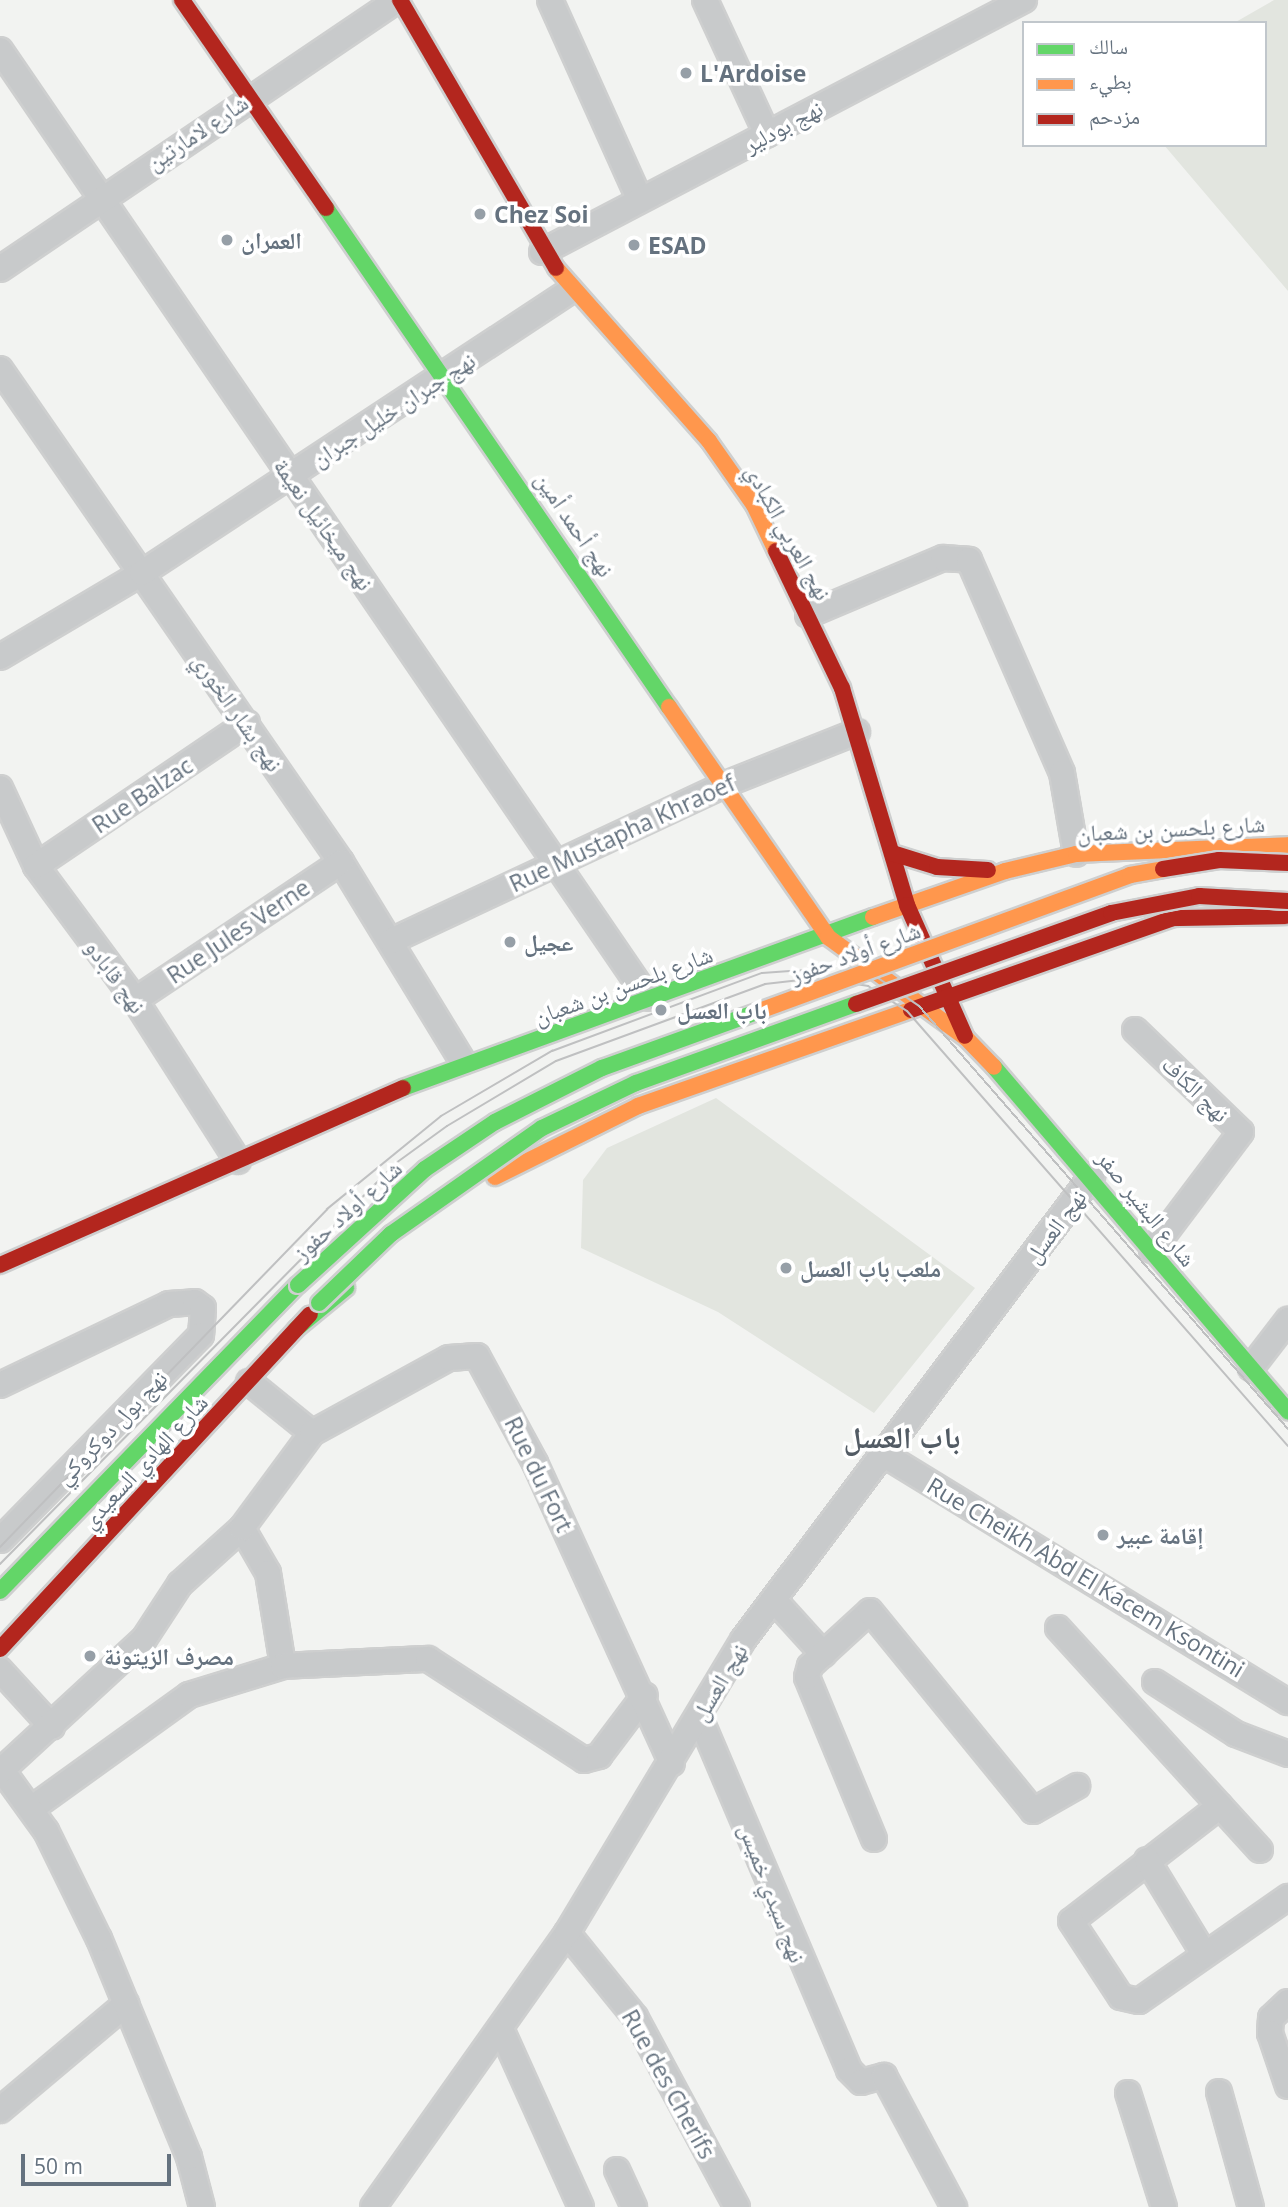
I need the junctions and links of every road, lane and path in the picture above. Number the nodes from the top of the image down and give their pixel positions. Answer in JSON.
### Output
{"nodes":[{"id":1,"x":182,"y":0,"type":"edge"},
{"id":2,"x":399,"y":0,"type":"edge"},
{"id":3,"x":550,"y":0,"type":"edge"},
{"id":4,"x":705,"y":0,"type":"edge"},
{"id":5,"x":1019,"y":1,"type":"edge"},
{"id":6,"x":0,"y":50,"type":"edge"},
{"id":7,"x":251,"y":96,"type":"junction"},
{"id":8,"x":767,"y":134,"type":"junction"},
{"id":9,"x":102,"y":195,"type":"junction"},
{"id":10,"x":640,"y":200,"type":"junction"},
{"id":11,"x":542,"y":252,"type":"junction"},
{"id":12,"x":0,"y":269,"type":"edge"},
{"id":13,"x":570,"y":291,"type":"junction"},
{"id":14,"x":0,"y":369,"type":"edge"},
{"id":15,"x":445,"y":375,"type":"junction"},
{"id":16,"x":290,"y":477,"type":"junction"},
{"id":17,"x":142,"y":573,"type":"junction"},
{"id":18,"x":808,"y":615,"type":"junction"},
{"id":19,"x":0,"y":657,"type":"edge"},
{"id":20,"x":247,"y":723,"type":"junction"},
{"id":21,"x":856,"y":732,"type":"junction"},
{"id":22,"x":726,"y":784,"type":"junction"},
{"id":23,"x":0,"y":788,"type":"edge"},
{"id":24,"x":1288,"y":845,"type":"edge"},
{"id":25,"x":892,"y":853,"type":"junction"},
{"id":26,"x":1076,"y":854,"type":"junction"},
{"id":27,"x":341,"y":862,"type":"junction"},
{"id":28,"x":560,"y":863,"type":"junction"},
{"id":29,"x":1288,"y":863,"type":"edge"},
{"id":30,"x":36,"y":866,"type":"junction"},
{"id":31,"x":1005,"y":871,"type":"junction"},
{"id":32,"x":1288,"y":901,"type":"edge"},
{"id":33,"x":907,"y":905,"type":"junction"},
{"id":34,"x":1288,"y":916,"type":"edge"},
{"id":35,"x":828,"y":937,"type":"junction"},
{"id":36,"x":391,"y":941,"type":"junction"},
{"id":37,"x":948,"y":994,"type":"junction"},
{"id":38,"x":648,"y":998,"type":"junction"},
{"id":39,"x":135,"y":1000,"type":"junction"},
{"id":40,"x":923,"y":1005,"type":"junction"},
{"id":41,"x":1135,"y":1030,"type":"dead end"},
{"id":42,"x":966,"y":1038,"type":"junction"},
{"id":43,"x":463,"y":1062,"type":"junction"},
{"id":44,"x":238,"y":1161,"type":"junction"},
{"id":45,"x":1092,"y":1176,"type":"junction"},
{"id":46,"x":1152,"y":1250,"type":"junction"},
{"id":47,"x":0,"y":1265,"type":"edge"},
{"id":48,"x":298,"y":1285,"type":"joint"},
{"id":49,"x":319,"y":1303,"type":"joint"},
{"id":50,"x":1288,"y":1320,"type":"edge"},
{"id":51,"x":296,"y":1329,"type":"junction"},
{"id":52,"x":1251,"y":1368,"type":"junction"},
{"id":53,"x":249,"y":1382,"type":"junction"},
{"id":54,"x":0,"y":1385,"type":"edge"},
{"id":55,"x":1288,"y":1411,"type":"edge"},
{"id":56,"x":312,"y":1433,"type":"junction"},
{"id":57,"x":883,"y":1454,"type":"junction"},
{"id":58,"x":242,"y":1528,"type":"junction"},
{"id":59,"x":0,"y":1540,"type":"edge"},
{"id":60,"x":0,"y":1591,"type":"edge"},
{"id":61,"x":775,"y":1601,"type":"junction"},
{"id":62,"x":1058,"y":1628,"type":"dead end"},
{"id":63,"x":0,"y":1649,"type":"edge"},
{"id":64,"x":823,"y":1654,"type":"junction"},
{"id":65,"x":283,"y":1666,"type":"junction"},
{"id":66,"x":0,"y":1670,"type":"edge"},
{"id":67,"x":1156,"y":1682,"type":"dead end"},
{"id":68,"x":645,"y":1695,"type":"junction"},
{"id":69,"x":1288,"y":1702,"type":"edge"},
{"id":70,"x":699,"y":1716,"type":"junction"},
{"id":71,"x":51,"y":1727,"type":"junction"},
{"id":72,"x":1288,"y":1754,"type":"edge"},
{"id":73,"x":672,"y":1763,"type":"junction"},
{"id":74,"x":1077,"y":1786,"type":"dead end"},
{"id":75,"x":1220,"y":1806,"type":"junction"},
{"id":76,"x":31,"y":1809,"type":"junction"},
{"id":77,"x":874,"y":1839,"type":"dead end"},
{"id":78,"x":1260,"y":1850,"type":"dead end"},
{"id":79,"x":1147,"y":1860,"type":"junction"},
{"id":80,"x":1288,"y":1897,"type":"edge"},
{"id":81,"x":568,"y":1933,"type":"junction"},
{"id":82,"x":1203,"y":1952,"type":"junction"},
{"id":83,"x":1288,"y":2002,"type":"edge"},
{"id":84,"x":126,"y":2004,"type":"junction"},
{"id":85,"x":501,"y":2029,"type":"junction"},
{"id":86,"x":1288,"y":2086,"type":"edge"},
{"id":87,"x":1219,"y":2092,"type":"dead end"},
{"id":88,"x":1128,"y":2093,"type":"dead end"},
{"id":89,"x":0,"y":2110,"type":"edge"},
{"id":90,"x":617,"y":2170,"type":"dead end"},
{"id":91,"x":202,"y":2207,"type":"edge"},
{"id":92,"x":373,"y":2207,"type":"edge"},
{"id":93,"x":581,"y":2207,"type":"edge"},
{"id":94,"x":634,"y":2207,"type":"edge"},
{"id":95,"x":737,"y":2207,"type":"edge"},
{"id":96,"x":954,"y":2207,"type":"edge"},
{"id":97,"x":1164,"y":2207,"type":"edge"},
{"id":98,"x":1251,"y":2207,"type":"edge"}],
"edges":[{"from":1,"to":7,"type":"street","name":"نهج أحمد أمين"},
{"from":2,"to":7,"type":"street","name":"شارع لامارتين"},
{"from":2,"to":11,"type":"street","name":"نهج العربي الكبادي"},
{"from":3,"to":10,"type":"street"},
{"from":4,"to":8,"type":"street"},
{"from":5,"to":8,"type":"street","name":"نهج بودلير"},
{"from":6,"to":9,"type":"street","name":"نهج ميخائيل نعيمة"},
{"from":7,"to":9,"type":"street","name":"شارع لامارتين"},
{"from":7,"to":15,"type":"street","name":"نهج أحمد أمين"},
{"from":8,"to":10,"type":"street","name":"نهج بودلير"},
{"from":9,"to":12,"type":"street","name":"شارع لامارتين"},
{"from":9,"to":16,"type":"street","name":"نهج ميخائيل نعيمة"},
{"from":10,"to":11,"type":"street","name":"نهج بودلير"},
{"from":11,"to":13,"type":"street","name":"نهج العربي الكبادي"},
{"from":13,"to":15,"type":"street","name":"نهج جبران خليل جبران"},
{"from":13,"to":18,"type":"street","name":"نهج العربي الكبادي"},
{"from":14,"to":17,"type":"street","name":"نهج بشار الخوري"},
{"from":15,"to":16,"type":"street","name":"نهج جبران خليل جبران"},
{"from":15,"to":22,"type":"street","name":"نهج أحمد أمين"},
{"from":16,"to":17,"type":"street","name":"نهج جبران خليل جبران"},
{"from":16,"to":28,"type":"street","name":"نهج ميخائيل نعيمة"},
{"from":17,"to":19,"type":"street","name":"نهج جبران خليل جبران"},
{"from":17,"to":20,"type":"street","name":"نهج بشار الخوري"},
{"from":18,"to":21,"type":"street","name":"نهج العربي الكبادي"},
{"from":18,"to":26,"type":"street"},
{"from":20,"to":27,"type":"street","name":"نهج بشار الخوري"},
{"from":20,"to":30,"type":"street","name":"Rue Balzac"},
{"from":21,"to":22,"type":"street","name":"Rue Mustapha Khraoef"},
{"from":21,"to":25,"type":"street","name":"نهج العربي الكبادي"},
{"from":22,"to":28,"type":"street","name":"Rue Mustapha Khraoef"},
{"from":22,"to":35,"type":"street","name":"نهج أحمد أمين"},
{"from":23,"to":30,"type":"street","name":"نهج قابادو"},
{"from":24,"to":26,"type":"street","name":"شارع بلحسن بن شعبان"},
{"from":25,"to":31,"type":"street"},
{"from":25,"to":33,"type":"street","name":"نهج العربي الكبادي"},
{"from":26,"to":31,"type":"street","name":"شارع بلحسن بن شعبان"},
{"from":27,"to":36,"type":"street","name":"نهج بشار الخوري"},
{"from":27,"to":39,"type":"street","name":"Rue Jules Verne"},
{"from":28,"to":36,"type":"street","name":"Rue Mustapha Khraoef"},
{"from":28,"to":38,"type":"street","name":"نهج ميخائيل نعيمة"},
{"from":29,"to":48,"type":"street","name":"شارع أولاد حفوز","bridge":true},
{"from":30,"to":39,"type":"street","name":"نهج قابادو"},
{"from":31,"to":33,"type":"street","name":"شارع بلحسن بن شعبان"},
{"from":32,"to":49,"type":"street","name":"شارع أولاد حفوز","bridge":true},
{"from":33,"to":35,"type":"street","name":"شارع بلحسن بن شعبان"},
{"from":33,"to":37,"type":"street","name":"نهج العربي الكبادي"},
{"from":34,"to":37,"type":"street"},
{"from":35,"to":38,"type":"street","name":"شارع بلحسن بن شعبان"},
{"from":35,"to":40,"type":"street","name":"نهج أحمد أمين"},
{"from":36,"to":43,"type":"street","name":"نهج بشار الخوري"},
{"from":37,"to":40,"type":"street"},
{"from":37,"to":42,"type":"street","name":"نهج العربي الكبادي"},
{"from":38,"to":43,"type":"street","name":"شارع بلحسن بن شعبان"},
{"from":39,"to":44,"type":"street","name":"نهج قابادو"},
{"from":40,"to":42,"type":"street","name":"نهج أحمد أمين"},
{"from":40,"to":51,"type":"street"},
{"from":41,"to":46,"type":"street","name":"نهج الكاف"},
{"from":42,"to":45,"type":"street","name":"شارع البشير صفر"},
{"from":43,"to":44,"type":"street","name":"شارع بلحسن بن شعبان"},
{"from":44,"to":47,"type":"street","name":"شارع بلحسن بن شعبان"},
{"from":45,"to":46,"type":"street","name":"شارع البشير صفر"},
{"from":45,"to":57,"type":"street","name":"نهج العسل"},
{"from":46,"to":52,"type":"street","name":"شارع البشير صفر"},
{"from":48,"to":60,"type":"street","name":"شارع الهادي السعيدي"},
{"from":49,"to":51,"type":"street","name":"شارع الهادي السعيدي"},
{"from":50,"to":52,"type":"street"},
{"from":51,"to":53,"type":"street","name":"شارع الهادي السعيدي"},
{"from":52,"to":55,"type":"street","name":"شارع البشير صفر"},
{"from":53,"to":56,"type":"street"},
{"from":53,"to":63,"type":"street","name":"شارع الهادي السعيدي"},
{"from":54,"to":59,"type":"street","name":"نهج بول دوكروكي"},
{"from":56,"to":58,"type":"street"},
{"from":56,"to":68,"type":"street","name":"Rue du Fort"},
{"from":57,"to":61,"type":"street","name":"نهج العسل"},
{"from":57,"to":69,"type":"street","name":"Rue Cheikh Abd El Kacem Ksontini"},
{"from":58,"to":65,"type":"street"},
{"from":58,"to":71,"type":"street"},
{"from":61,"to":64,"type":"street"},
{"from":61,"to":70,"type":"street","name":"نهج العسل"},
{"from":62,"to":75,"type":"street"},
{"from":64,"to":74,"type":"street"},
{"from":64,"to":77,"type":"street"},
{"from":65,"to":68,"type":"street"},
{"from":65,"to":76,"type":"street"},
{"from":66,"to":71,"type":"street"},
{"from":67,"to":72,"type":"street"},
{"from":68,"to":73,"type":"street","name":"Rue du Fort"},
{"from":70,"to":73,"type":"street","name":"نهج العسل"},
{"from":70,"to":96,"type":"street","name":"نهج سيدي خميس"},
{"from":71,"to":76,"type":"street"},
{"from":73,"to":81,"type":"street","name":"نهج العسل"},
{"from":75,"to":78,"type":"street"},
{"from":75,"to":79,"type":"street"},
{"from":76,"to":84,"type":"street"},
{"from":79,"to":82,"type":"street"},
{"from":79,"to":82,"type":"street"},
{"from":80,"to":82,"type":"street"},
{"from":81,"to":85,"type":"street","name":"نهج العسل"},
{"from":81,"to":95,"type":"street","name":"Rue des Cherifs"},
{"from":83,"to":86,"type":"street"},
{"from":84,"to":89,"type":"street"},
{"from":84,"to":91,"type":"street"},
{"from":85,"to":92,"type":"street","name":"نهج العسل"},
{"from":85,"to":93,"type":"street"},
{"from":87,"to":98,"type":"street"},
{"from":88,"to":97,"type":"street"},
{"from":90,"to":94,"type":"street"}]}
